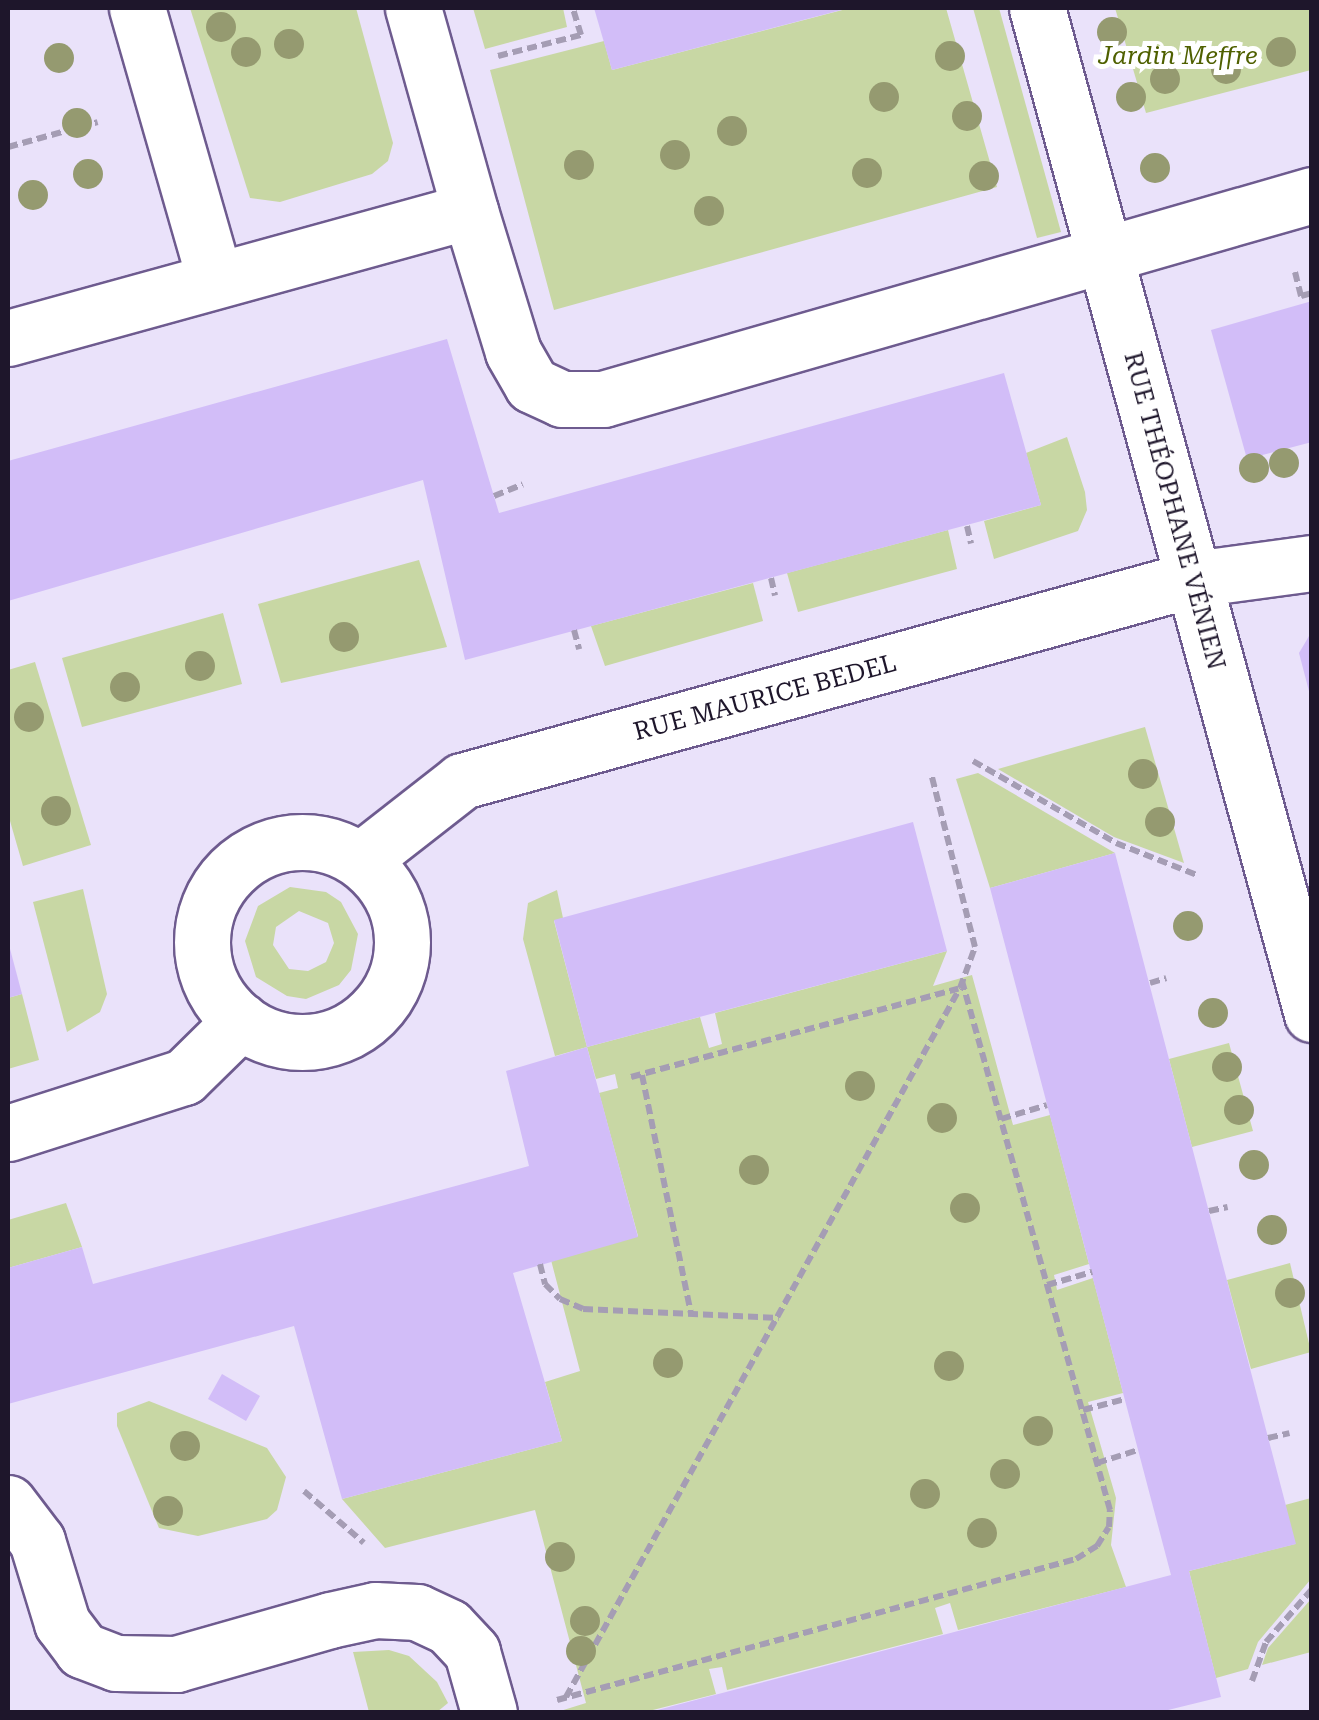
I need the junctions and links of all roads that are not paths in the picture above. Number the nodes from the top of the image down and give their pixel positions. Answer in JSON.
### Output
{"nodes":[{"id":1,"x":138,"y":8,"type":"edge"},
{"id":2,"x":414,"y":8,"type":"edge"},
{"id":3,"x":1038,"y":8,"type":"edge"},
{"id":4,"x":1312,"y":195,"type":"edge"},
{"id":5,"x":470,"y":211,"type":"junction"},
{"id":6,"x":1104,"y":254,"type":"junction"},
{"id":7,"x":215,"y":280,"type":"junction"},
{"id":8,"x":8,"y":338,"type":"edge"},
{"id":9,"x":1312,"y":563,"type":"edge"},
{"id":10,"x":1193,"y":580,"type":"junction"},
{"id":11,"x":360,"y":860,"type":"junction"},
{"id":12,"x":1312,"y":1014,"type":"edge"},
{"id":13,"x":241,"y":1021,"type":"junction"},
{"id":14,"x":8,"y":1133,"type":"edge"},
{"id":15,"x":8,"y":1503,"type":"edge"},
{"id":16,"x":489,"y":1712,"type":"edge"}],
"edges":[{"from":1,"to":7,"type":"street"},
{"from":2,"to":5,"type":"street"},
{"from":3,"to":6,"type":"street","name":"RUE THÉOPHANE VÉNIEN"},
{"from":4,"to":6,"type":"street"},
{"from":5,"to":6,"type":"street"},
{"from":5,"to":7,"type":"street"},
{"from":6,"to":10,"type":"street","name":"RUE THÉOPHANE VÉNIEN"},
{"from":7,"to":8,"type":"street"},
{"from":9,"to":10,"type":"street","name":"RUE MAURICE BEDEL"},
{"from":10,"to":11,"type":"street","name":"RUE MAURICE BEDEL"},
{"from":10,"to":12,"type":"street","name":"RUE THÉOPHANE VÉNIEN"},
{"from":11,"to":13,"type":"street"},
{"from":11,"to":13,"type":"street"},
{"from":13,"to":14,"type":"street"},
{"from":15,"to":16,"type":"street"}]}
